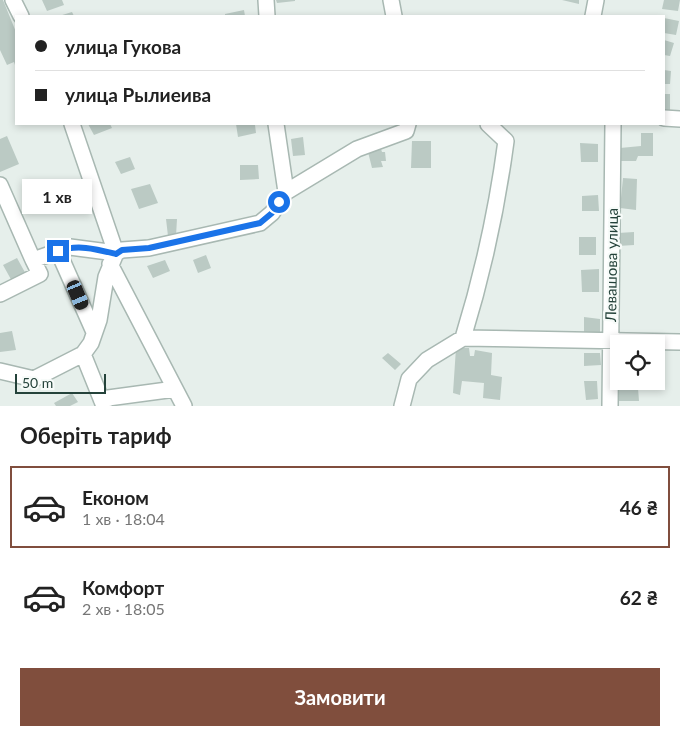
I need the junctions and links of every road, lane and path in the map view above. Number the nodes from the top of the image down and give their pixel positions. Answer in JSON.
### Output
{"nodes":[{"id":1,"x":13,"y":0,"type":"edge"},
{"id":2,"x":266,"y":0,"type":"edge"},
{"id":3,"x":392,"y":0,"type":"edge"},
{"id":4,"x":596,"y":0,"type":"edge"},
{"id":5,"x":20,"y":15,"type":"edge"},
{"id":6,"x":267,"y":15,"type":"edge"},
{"id":7,"x":394,"y":15,"type":"edge"},
{"id":8,"x":593,"y":15,"type":"edge"},
{"id":9,"x":665,"y":118,"type":"edge"},
{"id":10,"x":680,"y":119,"type":"edge"},
{"id":11,"x":72,"y":125,"type":"edge"},
{"id":12,"x":276,"y":125,"type":"edge"},
{"id":13,"x":408,"y":125,"type":"edge"},
{"id":14,"x":489,"y":125,"type":"edge"},
{"id":15,"x":613,"y":125,"type":"edge"},
{"id":16,"x":0,"y":185,"type":"edge"},
{"id":17,"x":286,"y":192,"type":"junction"},
{"id":18,"x":58,"y":251,"type":"junction"},
{"id":19,"x":113,"y":259,"type":"junction"},
{"id":20,"x":33,"y":260,"type":"junction"},
{"id":21,"x":0,"y":294,"type":"edge"},
{"id":22,"x":94,"y":332,"type":"junction"},
{"id":23,"x":611,"y":335,"type":"edge"},
{"id":24,"x":463,"y":338,"type":"junction"},
{"id":25,"x":610,"y":341,"type":"edge"},
{"id":26,"x":665,"y":342,"type":"edge"},
{"id":27,"x":680,"y":342,"type":"edge"},
{"id":28,"x":83,"y":354,"type":"junction"},
{"id":29,"x":0,"y":371,"type":"edge"},
{"id":30,"x":175,"y":389,"type":"junction"},
{"id":31,"x":610,"y":390,"type":"edge"},
{"id":32,"x":103,"y":402,"type":"edge"},
{"id":33,"x":184,"y":406,"type":"edge"},
{"id":34,"x":402,"y":406,"type":"edge"},
{"id":35,"x":610,"y":406,"type":"edge"}],
"edges":[{"from":1,"to":5,"type":"street"},
{"from":2,"to":6,"type":"street"},
{"from":3,"to":7,"type":"street"},
{"from":4,"to":8,"type":"street"},
{"from":9,"to":10,"type":"street"},
{"from":11,"to":19,"type":"street"},
{"from":12,"to":17,"type":"street"},
{"from":13,"to":17,"type":"street"},
{"from":14,"to":24,"type":"street"},
{"from":15,"to":23,"type":"street","name":"Левашова улица"},
{"from":16,"to":20,"type":"street"},
{"from":17,"to":19,"type":"street"},
{"from":18,"to":19,"type":"street"},
{"from":18,"to":20,"type":"street"},
{"from":18,"to":22,"type":"street"},
{"from":19,"to":22,"type":"street"},
{"from":19,"to":30,"type":"street"},
{"from":20,"to":21,"type":"street"},
{"from":22,"to":28,"type":"street"},
{"from":24,"to":25,"type":"street"},
{"from":24,"to":34,"type":"street"},
{"from":26,"to":27,"type":"street"},
{"from":28,"to":29,"type":"street"},
{"from":28,"to":32,"type":"street"},
{"from":30,"to":32,"type":"street"},
{"from":30,"to":33,"type":"street"},
{"from":31,"to":35,"type":"street","name":"Левашова улица"}]}
